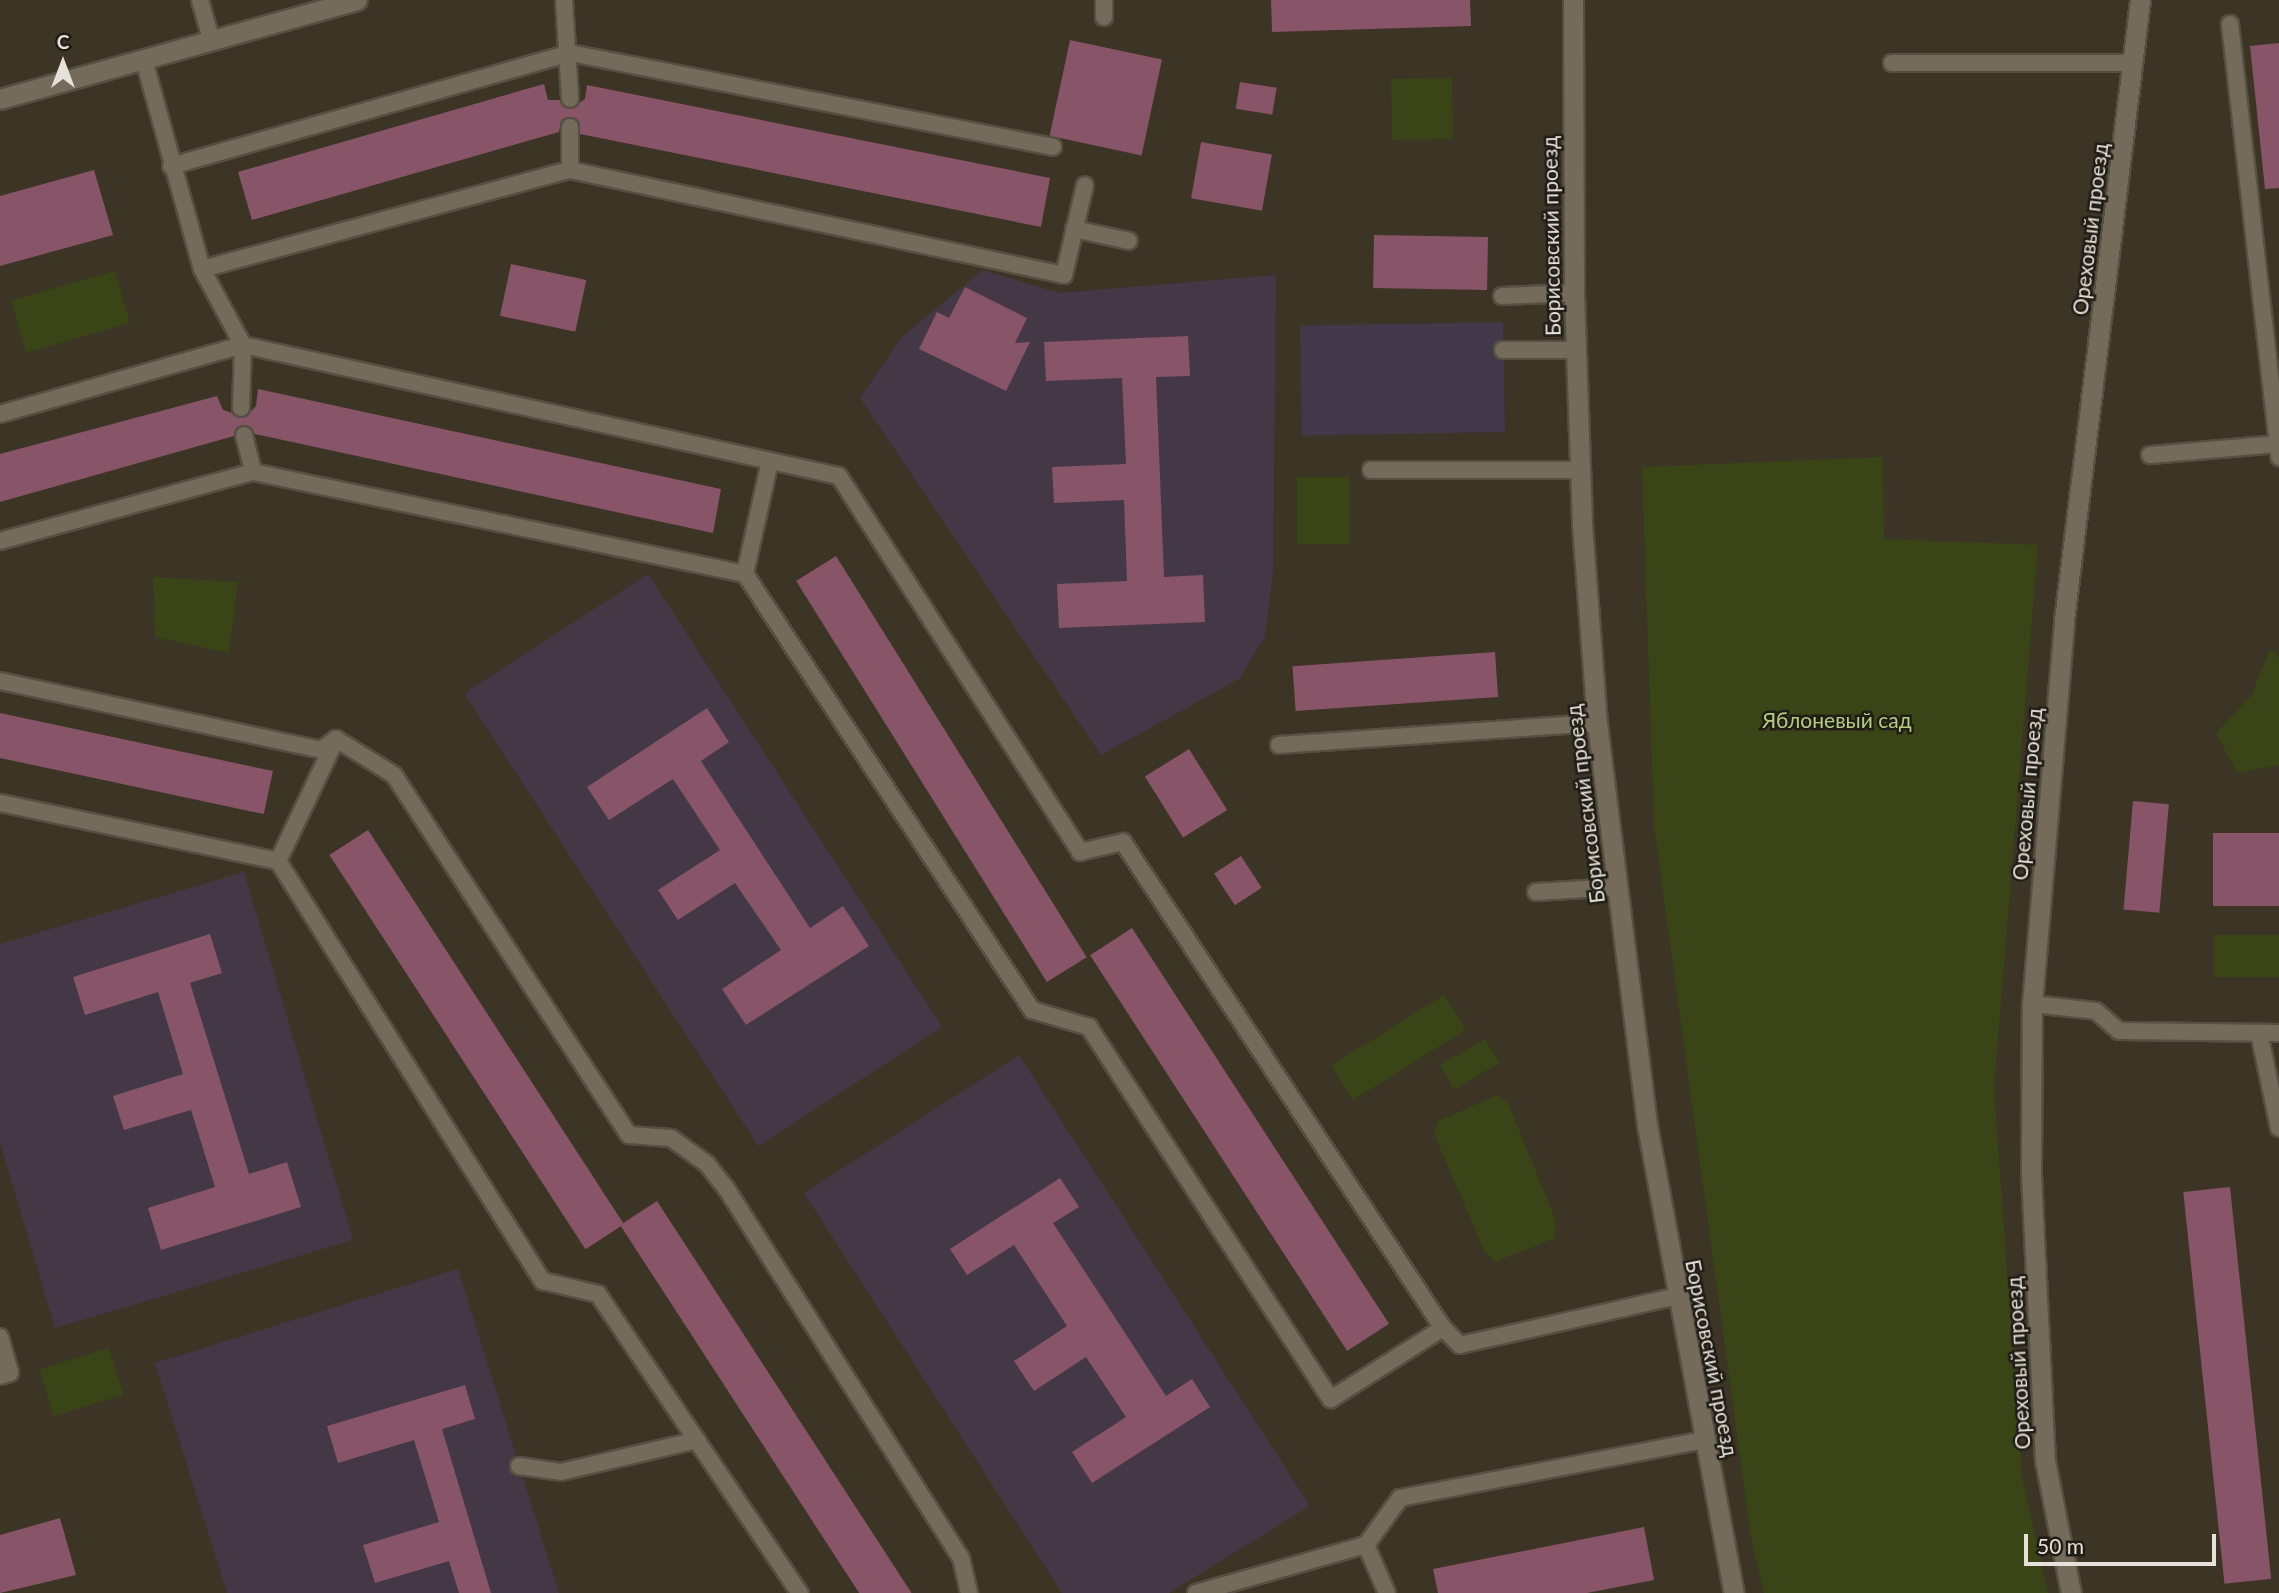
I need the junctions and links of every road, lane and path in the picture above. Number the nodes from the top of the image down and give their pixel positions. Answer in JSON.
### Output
{"nodes":[{"id":1,"x":200,"y":0,"type":"edge"},
{"id":2,"x":357,"y":0,"type":"edge"},
{"id":3,"x":564,"y":0,"type":"edge"},
{"id":4,"x":1104,"y":0,"type":"edge"},
{"id":5,"x":1573,"y":0,"type":"edge"},
{"id":6,"x":2140,"y":0,"type":"edge"},
{"id":7,"x":1104,"y":17,"type":"dead end"},
{"id":8,"x":2230,"y":24,"type":"dead end"},
{"id":9,"x":211,"y":39,"type":"junction"},
{"id":10,"x":570,"y":53,"type":"junction"},
{"id":11,"x":144,"y":60,"type":"junction"},
{"id":12,"x":1892,"y":63,"type":"dead end"},
{"id":13,"x":2134,"y":63,"type":"junction"},
{"id":14,"x":0,"y":99,"type":"edge"},
{"id":15,"x":570,"y":99,"type":"dead end"},
{"id":16,"x":570,"y":127,"type":"dead end"},
{"id":17,"x":1053,"y":147,"type":"dead end"},
{"id":18,"x":172,"y":166,"type":"junction"},
{"id":19,"x":570,"y":170,"type":"junction"},
{"id":20,"x":1085,"y":185,"type":"dead end"},
{"id":21,"x":1074,"y":229,"type":"junction"},
{"id":22,"x":1129,"y":241,"type":"dead end"},
{"id":23,"x":202,"y":269,"type":"junction"},
{"id":24,"x":1574,"y":293,"type":"junction"},
{"id":25,"x":1502,"y":296,"type":"dead end"},
{"id":26,"x":243,"y":345,"type":"junction"},
{"id":27,"x":1503,"y":350,"type":"dead end"},
{"id":28,"x":1576,"y":350,"type":"junction"},
{"id":29,"x":241,"y":408,"type":"dead end"},
{"id":30,"x":0,"y":414,"type":"edge"},
{"id":31,"x":244,"y":435,"type":"dead end"},
{"id":32,"x":2278,"y":449,"type":"edge"},
{"id":33,"x":2150,"y":455,"type":"dead end"},
{"id":34,"x":770,"y":461,"type":"junction"},
{"id":35,"x":1371,"y":470,"type":"dead end"},
{"id":36,"x":1580,"y":470,"type":"junction"},
{"id":37,"x":253,"y":472,"type":"junction"},
{"id":38,"x":0,"y":541,"type":"edge"},
{"id":39,"x":745,"y":574,"type":"junction"},
{"id":40,"x":0,"y":681,"type":"edge"},
{"id":41,"x":1597,"y":723,"type":"junction"},
{"id":42,"x":336,"y":738,"type":"junction"},
{"id":43,"x":1279,"y":745,"type":"dead end"},
{"id":44,"x":0,"y":803,"type":"edge"},
{"id":45,"x":278,"y":861,"type":"junction"},
{"id":46,"x":1618,"y":887,"type":"junction"},
{"id":47,"x":1536,"y":892,"type":"dead end"},
{"id":48,"x":2032,"y":1004,"type":"junction"},
{"id":49,"x":2259,"y":1033,"type":"junction"},
{"id":50,"x":2279,"y":1033,"type":"edge"},
{"id":51,"x":2279,"y":1128,"type":"edge"},
{"id":52,"x":1677,"y":1296,"type":"junction"},
{"id":53,"x":1443,"y":1328,"type":"junction"},
{"id":54,"x":0,"y":1337,"type":"edge"},
{"id":55,"x":0,"y":1376,"type":"edge"},
{"id":56,"x":697,"y":1440,"type":"junction"},
{"id":57,"x":1704,"y":1440,"type":"junction"},
{"id":58,"x":519,"y":1466,"type":"dead end"},
{"id":59,"x":1366,"y":1545,"type":"junction"},
{"id":60,"x":800,"y":1593,"type":"edge"},
{"id":61,"x":970,"y":1593,"type":"edge"},
{"id":62,"x":1196,"y":1593,"type":"edge"},
{"id":63,"x":1387,"y":1593,"type":"edge"},
{"id":64,"x":1734,"y":1593,"type":"edge"},
{"id":65,"x":2071,"y":1593,"type":"edge"}],
"edges":[{"from":1,"to":9,"type":"lane"},
{"from":2,"to":9,"type":"street"},
{"from":3,"to":10,"type":"lane"},
{"from":4,"to":7,"type":"lane"},
{"from":5,"to":24,"type":"street","name":"Борисовский проезд"},
{"from":6,"to":13,"type":"street","name":"Ореховый проезд"},
{"from":8,"to":32,"type":"lane"},
{"from":9,"to":11,"type":"street"},
{"from":10,"to":15,"type":"lane"},
{"from":10,"to":17,"type":"lane"},
{"from":10,"to":18,"type":"lane"},
{"from":11,"to":14,"type":"street"},
{"from":11,"to":18,"type":"lane"},
{"from":12,"to":13,"type":"lane"},
{"from":13,"to":48,"type":"street","name":"Ореховый проезд"},
{"from":16,"to":19,"type":"lane"},
{"from":18,"to":23,"type":"lane"},
{"from":19,"to":21,"type":"lane"},
{"from":19,"to":23,"type":"lane"},
{"from":20,"to":21,"type":"lane"},
{"from":21,"to":22,"type":"lane"},
{"from":23,"to":26,"type":"lane"},
{"from":24,"to":25,"type":"lane"},
{"from":24,"to":28,"type":"street","name":"Борисовский проезд"},
{"from":26,"to":29,"type":"lane"},
{"from":26,"to":30,"type":"lane"},
{"from":26,"to":34,"type":"lane"},
{"from":27,"to":28,"type":"lane"},
{"from":28,"to":36,"type":"street","name":"Борисовский проезд"},
{"from":31,"to":37,"type":"lane"},
{"from":32,"to":33,"type":"lane"},
{"from":34,"to":39,"type":"lane"},
{"from":34,"to":53,"type":"lane"},
{"from":35,"to":36,"type":"lane"},
{"from":36,"to":41,"type":"street","name":"Борисовский проезд"},
{"from":37,"to":38,"type":"lane"},
{"from":37,"to":39,"type":"lane"},
{"from":39,"to":53,"type":"lane"},
{"from":40,"to":42,"type":"lane"},
{"from":41,"to":43,"type":"lane"},
{"from":41,"to":46,"type":"street","name":"Борисовский проезд"},
{"from":42,"to":45,"type":"lane"},
{"from":42,"to":61,"type":"lane"},
{"from":44,"to":45,"type":"lane"},
{"from":45,"to":56,"type":"lane"},
{"from":46,"to":47,"type":"lane"},
{"from":46,"to":52,"type":"street","name":"Борисовский проезд"},
{"from":48,"to":49,"type":"lane"},
{"from":48,"to":65,"type":"street","name":"Ореховый проезд"},
{"from":49,"to":50,"type":"lane"},
{"from":49,"to":51,"type":"lane"},
{"from":52,"to":53,"type":"lane"},
{"from":52,"to":57,"type":"street","name":"Борисовский проезд"},
{"from":54,"to":55,"type":"lane"},
{"from":56,"to":58,"type":"lane"},
{"from":56,"to":60,"type":"lane"},
{"from":57,"to":59,"type":"lane"},
{"from":57,"to":64,"type":"street","name":"Борисовский проезд"},
{"from":59,"to":62,"type":"lane"},
{"from":59,"to":63,"type":"lane"}]}
